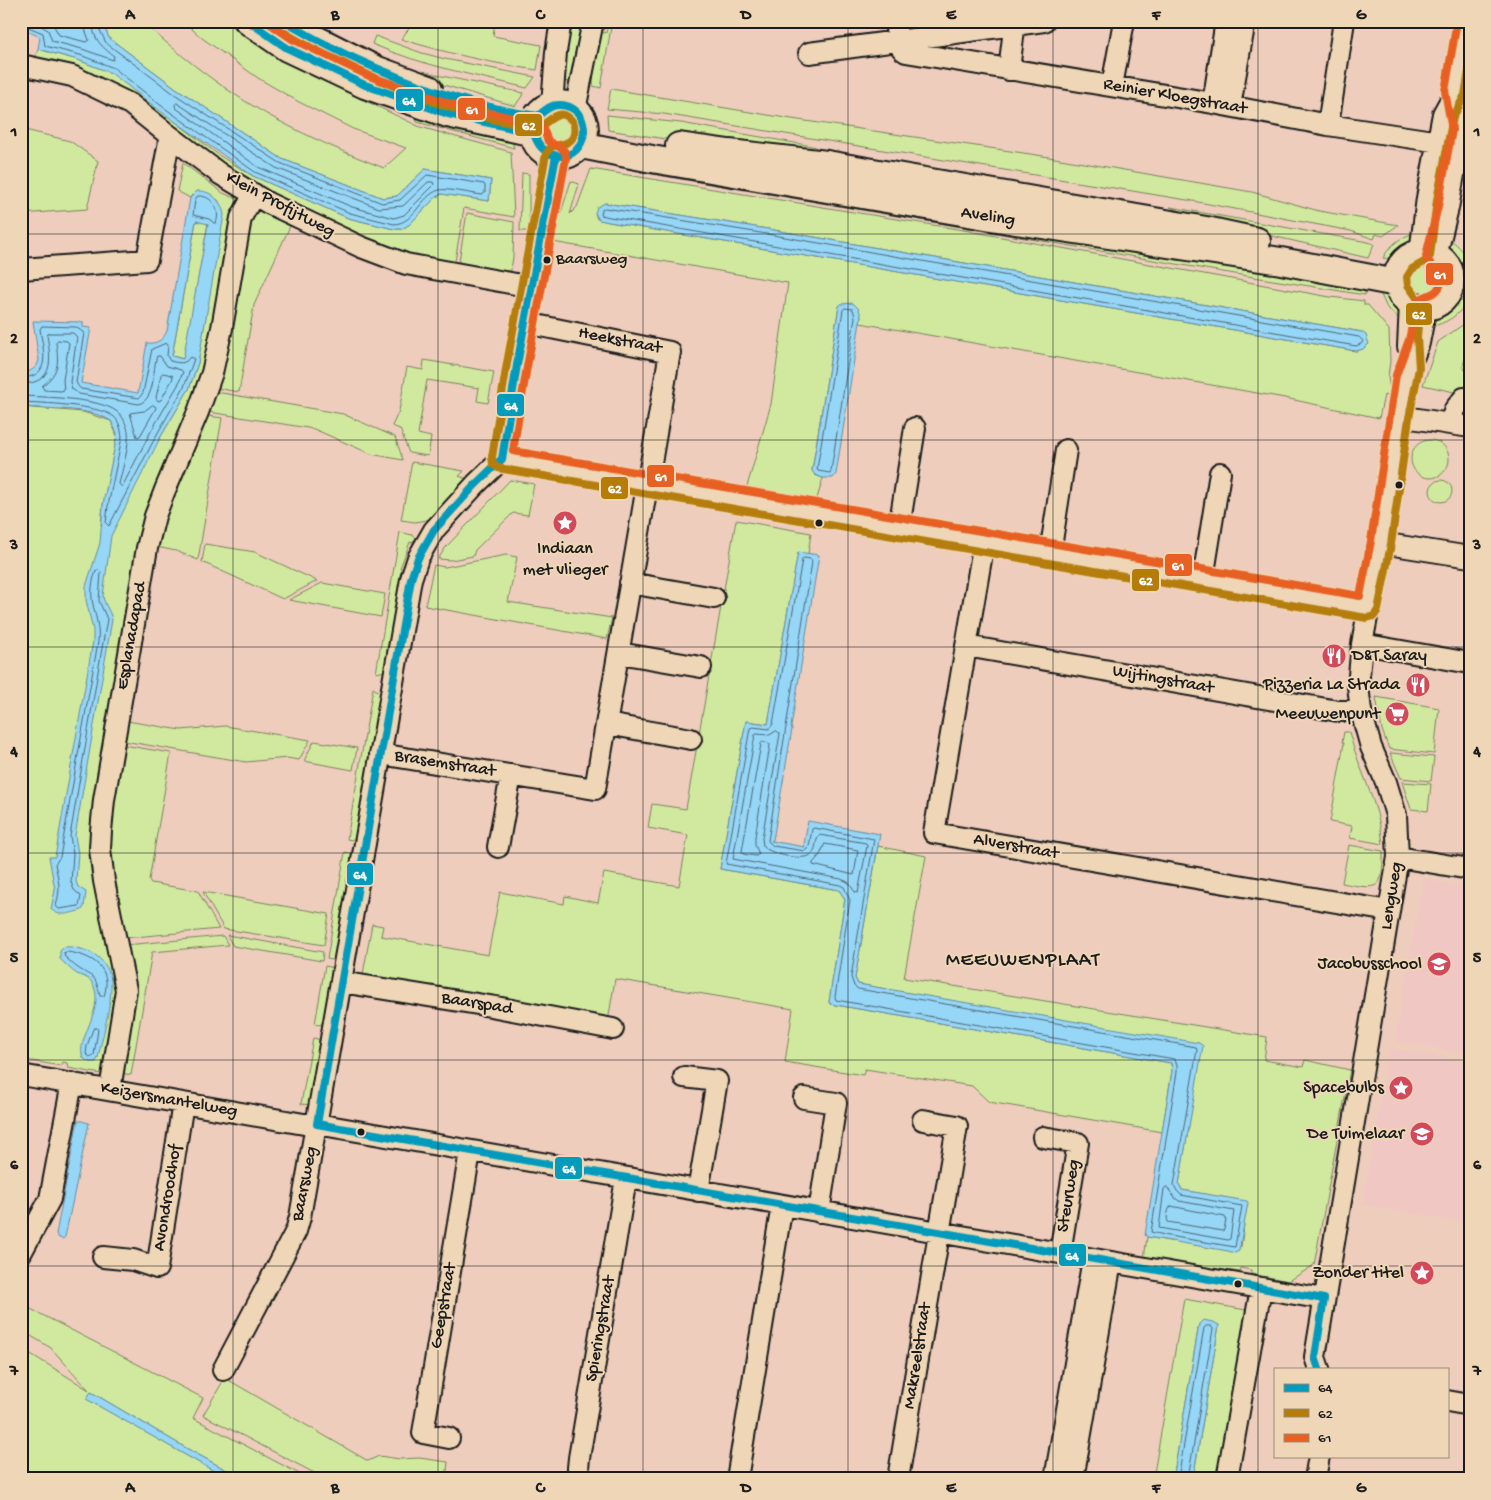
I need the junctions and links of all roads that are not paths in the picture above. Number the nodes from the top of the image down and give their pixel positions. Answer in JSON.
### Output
{"nodes":[{"id":1,"x":248,"y":21,"type":"edge"},
{"id":2,"x":285,"y":21,"type":"edge"},
{"id":3,"x":561,"y":21,"type":"edge"},
{"id":4,"x":593,"y":21,"type":"edge"},
{"id":5,"x":1044,"y":21,"type":"edge"},
{"id":6,"x":1124,"y":21,"type":"edge"},
{"id":7,"x":1226,"y":21,"type":"edge"},
{"id":8,"x":1245,"y":21,"type":"edge"},
{"id":9,"x":1344,"y":21,"type":"edge"},
{"id":10,"x":1467,"y":21,"type":"edge"},
{"id":11,"x":1016,"y":23,"type":"edge"},
{"id":12,"x":897,"y":31,"type":"edge"},
{"id":13,"x":809,"y":53,"type":"dead end"},
{"id":14,"x":21,"y":65,"type":"edge"},
{"id":15,"x":1009,"y":70,"type":"junction"},
{"id":16,"x":1112,"y":86,"type":"junction"},
{"id":17,"x":1456,"y":92,"type":"junction"},
{"id":18,"x":1222,"y":105,"type":"junction"},
{"id":19,"x":561,"y":123,"type":"junction"},
{"id":20,"x":1328,"y":125,"type":"junction"},
{"id":21,"x":170,"y":136,"type":"junction"},
{"id":22,"x":1438,"y":142,"type":"junction"},
{"id":23,"x":1459,"y":145,"type":"junction"},
{"id":24,"x":556,"y":156,"type":"joint"},
{"id":25,"x":254,"y":194,"type":"junction"},
{"id":26,"x":1428,"y":255,"type":"junction"},
{"id":27,"x":21,"y":270,"type":"edge"},
{"id":28,"x":532,"y":287,"type":"junction"},
{"id":29,"x":1460,"y":287,"type":"edge"},
{"id":30,"x":1408,"y":291,"type":"junction"},
{"id":31,"x":526,"y":323,"type":"junction"},
{"id":32,"x":1470,"y":398,"type":"edge"},
{"id":33,"x":1399,"y":416,"type":"junction"},
{"id":34,"x":1450,"y":424,"type":"junction"},
{"id":35,"x":1470,"y":427,"type":"edge"},
{"id":36,"x":915,"y":428,"type":"dead end"},
{"id":37,"x":1066,"y":450,"type":"dead end"},
{"id":38,"x":502,"y":459,"type":"junction"},
{"id":39,"x":1220,"y":474,"type":"dead end"},
{"id":40,"x":647,"y":484,"type":"junction"},
{"id":41,"x":899,"y":528,"type":"junction"},
{"id":42,"x":984,"y":542,"type":"junction"},
{"id":43,"x":1381,"y":542,"type":"junction"},
{"id":44,"x":1050,"y":554,"type":"junction"},
{"id":45,"x":1470,"y":558,"type":"edge"},
{"id":46,"x":1203,"y":579,"type":"junction"},
{"id":47,"x":630,"y":584,"type":"junction"},
{"id":48,"x":714,"y":598,"type":"dead end"},
{"id":49,"x":1368,"y":608,"type":"junction"},
{"id":50,"x":1362,"y":644,"type":"junction"},
{"id":51,"x":966,"y":646,"type":"junction"},
{"id":52,"x":618,"y":654,"type":"junction"},
{"id":53,"x":1470,"y":663,"type":"edge"},
{"id":54,"x":702,"y":668,"type":"dead end"},
{"id":55,"x":1361,"y":711,"type":"junction"},
{"id":56,"x":607,"y":724,"type":"junction"},
{"id":57,"x":691,"y":739,"type":"dead end"},
{"id":58,"x":380,"y":754,"type":"junction"},
{"id":59,"x":511,"y":775,"type":"junction"},
{"id":60,"x":498,"y":847,"type":"dead end"},
{"id":61,"x":1398,"y":857,"type":"junction"},
{"id":62,"x":1470,"y":869,"type":"edge"},
{"id":63,"x":1389,"y":911,"type":"junction"},
{"id":64,"x":341,"y":982,"type":"junction"},
{"id":65,"x":613,"y":1029,"type":"dead end"},
{"id":66,"x":21,"y":1074,"type":"edge"},
{"id":67,"x":684,"y":1077,"type":"dead end"},
{"id":68,"x":72,"y":1083,"type":"junction"},
{"id":69,"x":110,"y":1090,"type":"junction"},
{"id":70,"x":804,"y":1098,"type":"dead end"},
{"id":71,"x":183,"y":1103,"type":"junction"},
{"id":72,"x":923,"y":1120,"type":"dead end"},
{"id":73,"x":317,"y":1124,"type":"junction"},
{"id":74,"x":1043,"y":1137,"type":"dead end"},
{"id":75,"x":470,"y":1152,"type":"junction"},
{"id":76,"x":626,"y":1178,"type":"junction"},
{"id":77,"x":698,"y":1191,"type":"junction"},
{"id":78,"x":782,"y":1206,"type":"junction"},
{"id":79,"x":819,"y":1212,"type":"junction"},
{"id":80,"x":939,"y":1232,"type":"junction"},
{"id":81,"x":21,"y":1253,"type":"edge"},
{"id":82,"x":1060,"y":1253,"type":"junction"},
{"id":83,"x":103,"y":1257,"type":"dead end"},
{"id":84,"x":1102,"y":1261,"type":"junction"},
{"id":85,"x":1261,"y":1288,"type":"junction"},
{"id":86,"x":1324,"y":1299,"type":"junction"},
{"id":87,"x":1320,"y":1368,"type":"edge"},
{"id":88,"x":222,"y":1370,"type":"dead end"},
{"id":89,"x":1448,"y":1401,"type":"edge"},
{"id":90,"x":1470,"y":1405,"type":"edge"},
{"id":91,"x":449,"y":1438,"type":"dead end"},
{"id":92,"x":1320,"y":1458,"type":"edge"},
{"id":93,"x":581,"y":1479,"type":"edge"},
{"id":94,"x":737,"y":1479,"type":"edge"},
{"id":95,"x":898,"y":1479,"type":"edge"},
{"id":96,"x":1055,"y":1479,"type":"edge"},
{"id":97,"x":1073,"y":1479,"type":"edge"},
{"id":98,"x":1227,"y":1479,"type":"edge"},
{"id":99,"x":1315,"y":1479,"type":"edge"}],
"edges":[{"from":1,"to":19,"type":"main road","name":"Aveling"},
{"from":2,"to":19,"type":"main road","name":"Aveling"},
{"from":3,"to":19,"type":"street"},
{"from":4,"to":19,"type":"street"},
{"from":5,"to":11,"type":"street"},
{"from":6,"to":16,"type":"street"},
{"from":7,"to":18,"type":"street"},
{"from":8,"to":18,"type":"street"},
{"from":9,"to":20,"type":"street"},
{"from":10,"to":17,"type":"street"},
{"from":11,"to":12,"type":"street"},
{"from":11,"to":15,"type":"street"},
{"from":12,"to":13,"type":"street"},
{"from":12,"to":15,"type":"street","name":"Reinier Kloegstraat"},
{"from":14,"to":21,"type":"street","name":"Klein Profijtweg"},
{"from":15,"to":16,"type":"street","name":"Reinier Kloegstraat"},
{"from":16,"to":18,"type":"street","name":"Reinier Kloegstraat"},
{"from":17,"to":22,"type":"street"},
{"from":17,"to":23,"type":"street"},
{"from":18,"to":20,"type":"street","name":"Reinier Kloegstraat"},
{"from":19,"to":24,"type":"main road"},
{"from":19,"to":30,"type":"main road","name":"Aveling"},
{"from":20,"to":22,"type":"street","name":"Reinier Kloegstraat"},
{"from":21,"to":25,"type":"street","name":"Klein Profijtweg"},
{"from":21,"to":27,"type":"street"},
{"from":22,"to":23,"type":"street","name":"Reinier Kloegstraat"},
{"from":22,"to":26,"type":"street"},
{"from":23,"to":26,"type":"street"},
{"from":24,"to":28,"type":"street"},
{"from":25,"to":28,"type":"street","name":"Klein Profijtweg"},
{"from":25,"to":69,"type":"street","name":"Esplanadapad"},
{"from":26,"to":29,"type":"main road"},
{"from":26,"to":30,"type":"main road"},
{"from":28,"to":31,"type":"street"},
{"from":29,"to":30,"type":"main road"},
{"from":30,"to":33,"type":"street","name":"Lengweg"},
{"from":31,"to":38,"type":"street"},
{"from":31,"to":40,"type":"street","name":"Heekstraat"},
{"from":32,"to":34,"type":"street"},
{"from":33,"to":34,"type":"street"},
{"from":33,"to":43,"type":"street","name":"Lengweg"},
{"from":34,"to":35,"type":"street"},
{"from":36,"to":41,"type":"street"},
{"from":37,"to":44,"type":"street"},
{"from":38,"to":40,"type":"street"},
{"from":38,"to":58,"type":"street","name":"Baarsweg"},
{"from":39,"to":46,"type":"street"},
{"from":40,"to":41,"type":"street"},
{"from":40,"to":47,"type":"street","name":"Brasemstraat"},
{"from":41,"to":42,"type":"street"},
{"from":42,"to":44,"type":"street"},
{"from":42,"to":51,"type":"street","name":"Alverstraat"},
{"from":43,"to":45,"type":"street"},
{"from":43,"to":49,"type":"street","name":"Lengweg"},
{"from":44,"to":46,"type":"street"},
{"from":46,"to":49,"type":"street"},
{"from":47,"to":48,"type":"street"},
{"from":47,"to":52,"type":"street","name":"Brasemstraat"},
{"from":49,"to":50,"type":"street","name":"Lengweg"},
{"from":50,"to":53,"type":"street"},
{"from":50,"to":55,"type":"street","name":"Lengweg"},
{"from":51,"to":55,"type":"street","name":"Wijtingstraat"},
{"from":51,"to":63,"type":"street","name":"Alverstraat"},
{"from":52,"to":54,"type":"street"},
{"from":52,"to":56,"type":"street","name":"Brasemstraat"},
{"from":55,"to":61,"type":"street","name":"Lengweg"},
{"from":56,"to":57,"type":"street"},
{"from":56,"to":59,"type":"street","name":"Brasemstraat"},
{"from":58,"to":59,"type":"street","name":"Brasemstraat"},
{"from":58,"to":64,"type":"street","name":"Baarsweg"},
{"from":59,"to":60,"type":"street","name":"Brasemstraat"},
{"from":61,"to":62,"type":"street"},
{"from":61,"to":63,"type":"street","name":"Lengweg"},
{"from":63,"to":86,"type":"street","name":"Lengweg"},
{"from":64,"to":65,"type":"street","name":"Baarspad"},
{"from":64,"to":73,"type":"street","name":"Baarsweg"},
{"from":66,"to":68,"type":"street","name":"Keizersmantelweg"},
{"from":67,"to":77,"type":"street"},
{"from":68,"to":69,"type":"street","name":"Keizersmantelweg"},
{"from":68,"to":81,"type":"street"},
{"from":69,"to":71,"type":"street","name":"Keizersmantelweg"},
{"from":70,"to":79,"type":"street"},
{"from":71,"to":73,"type":"street","name":"Keizersmantelweg"},
{"from":71,"to":83,"type":"street","name":"Avondroodhof"},
{"from":72,"to":80,"type":"street"},
{"from":73,"to":75,"type":"street","name":"Steurweg"},
{"from":73,"to":88,"type":"street","name":"Baarsweg"},
{"from":74,"to":82,"type":"street","name":"Steurweg"},
{"from":75,"to":76,"type":"street","name":"Steurweg"},
{"from":75,"to":91,"type":"street","name":"Geepstraat"},
{"from":76,"to":77,"type":"street","name":"Steurweg"},
{"from":76,"to":93,"type":"street","name":"Spieringstraat"},
{"from":77,"to":78,"type":"street","name":"Steurweg"},
{"from":78,"to":79,"type":"street","name":"Steurweg"},
{"from":78,"to":94,"type":"street"},
{"from":79,"to":80,"type":"street","name":"Steurweg"},
{"from":80,"to":82,"type":"street","name":"Steurweg"},
{"from":80,"to":95,"type":"street","name":"Makreelstraat"},
{"from":82,"to":84,"type":"street","name":"Steurweg"},
{"from":84,"to":85,"type":"street","name":"Steurweg"},
{"from":84,"to":96,"type":"street"},
{"from":84,"to":97,"type":"street"},
{"from":85,"to":86,"type":"street","name":"Steurweg"},
{"from":85,"to":98,"type":"street"},
{"from":86,"to":87,"type":"street","name":"Lengweg"},
{"from":89,"to":90,"type":"street"},
{"from":92,"to":99,"type":"street"}]}
